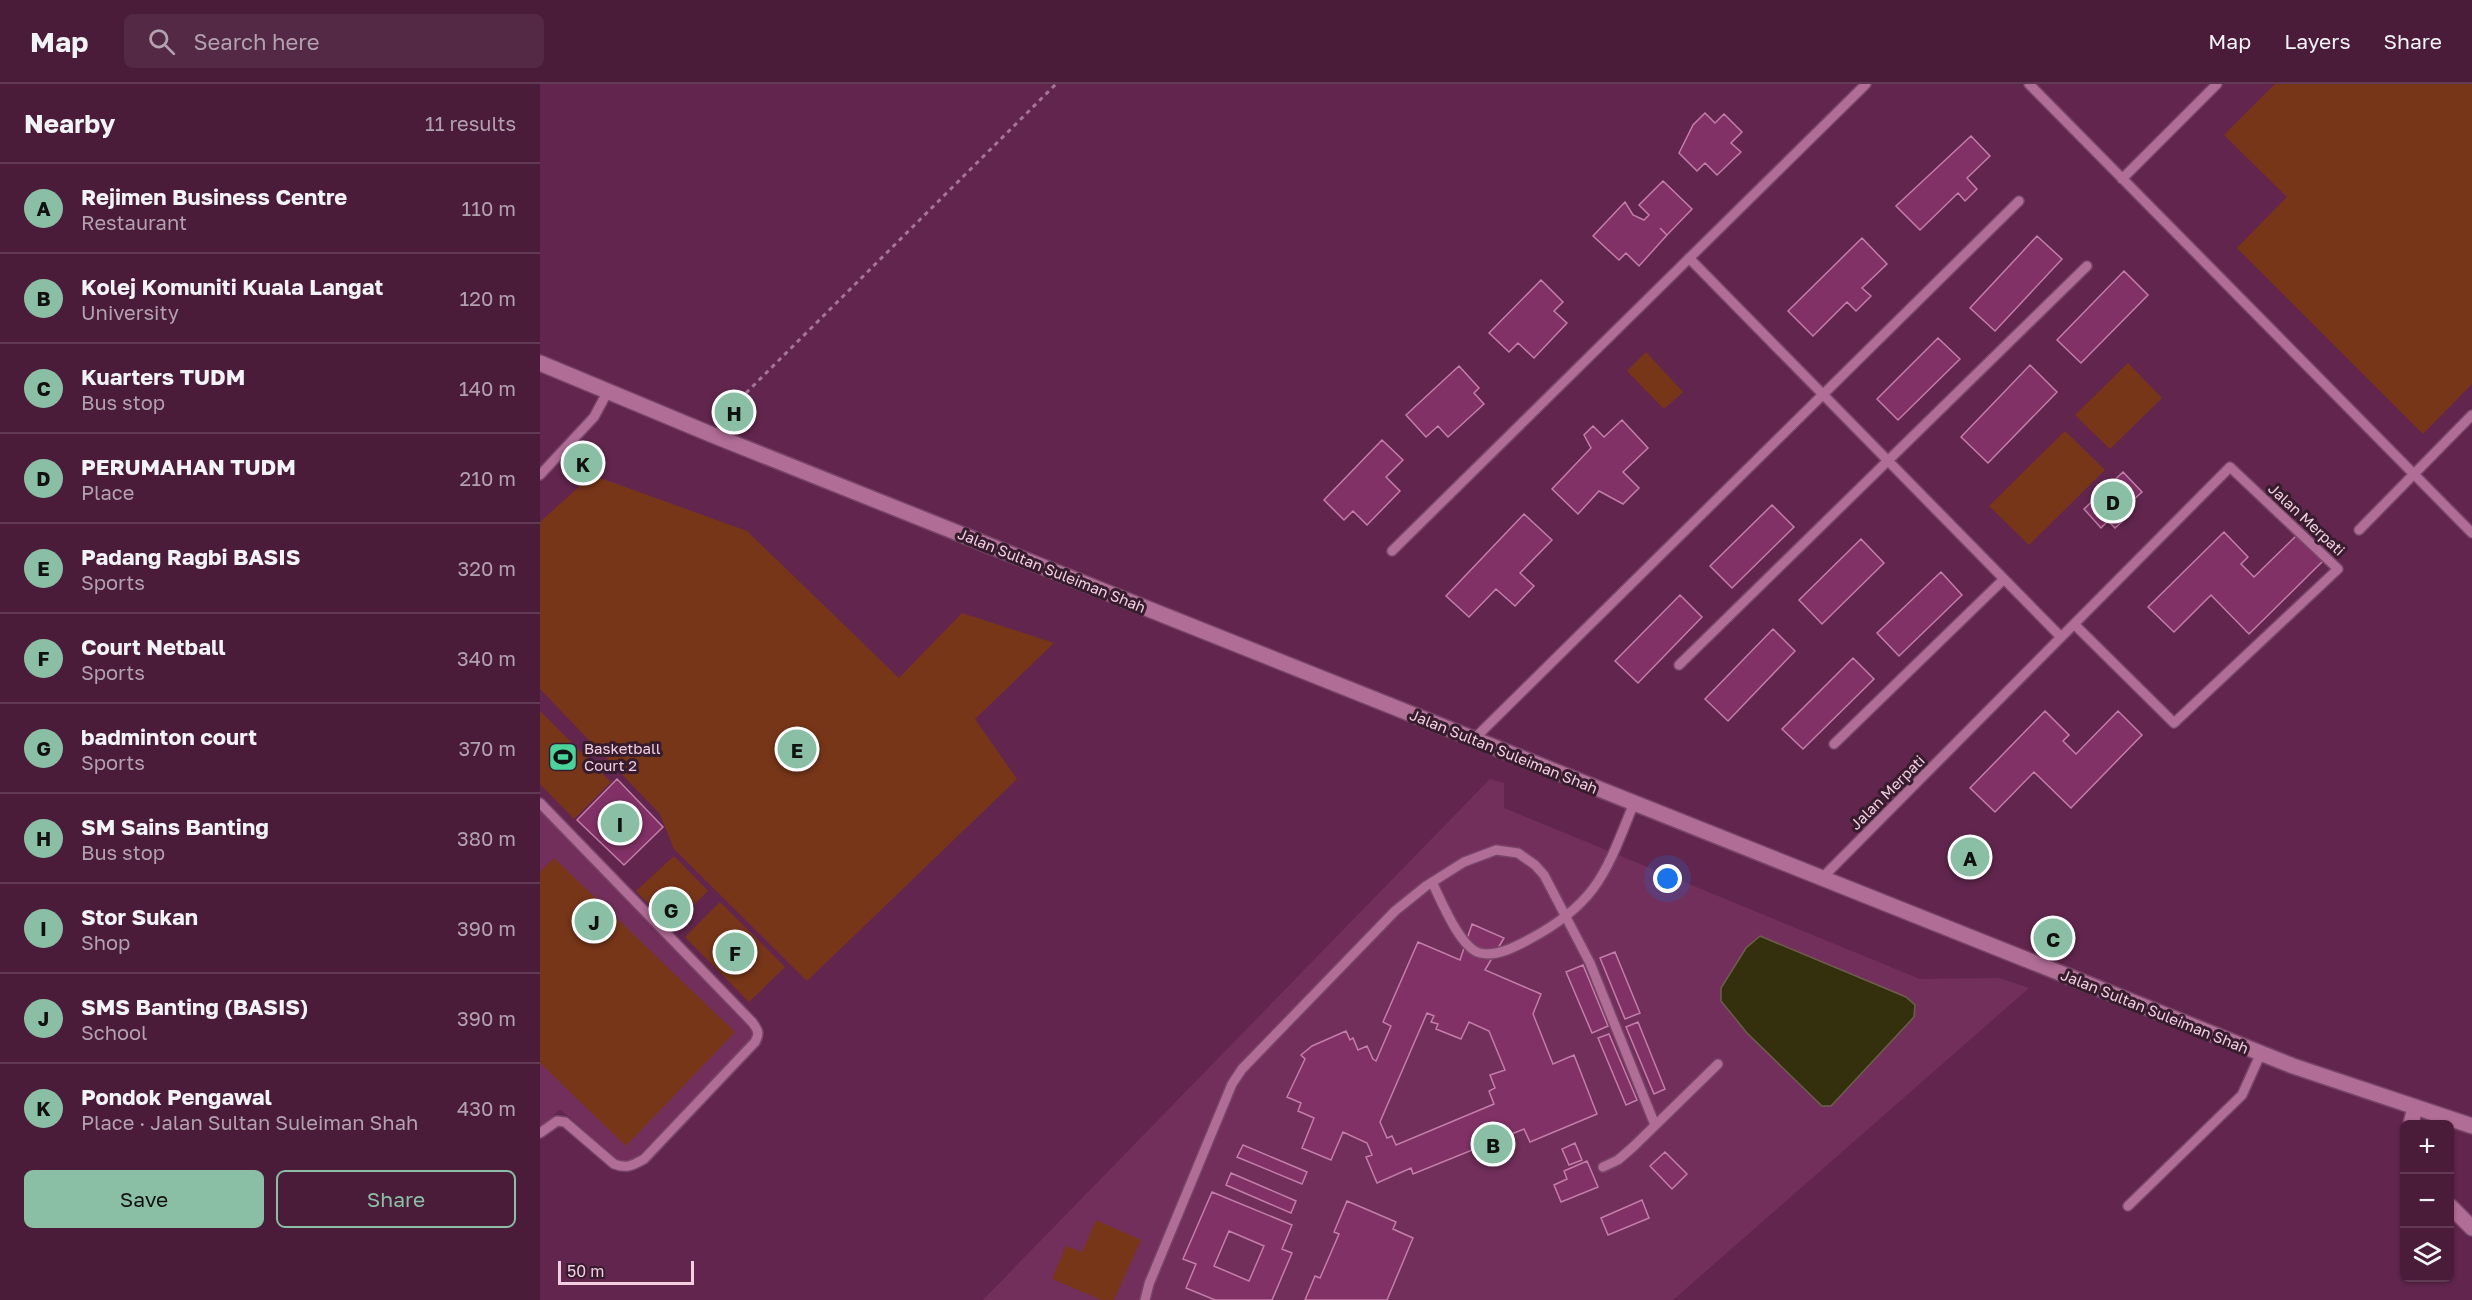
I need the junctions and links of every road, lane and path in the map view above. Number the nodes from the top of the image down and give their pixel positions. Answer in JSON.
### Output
{"nodes":[{"id":1,"x":1056,"y":84,"type":"edge"},
{"id":2,"x":1866,"y":84,"type":"edge"},
{"id":3,"x":2029,"y":84,"type":"edge"},
{"id":4,"x":2217,"y":84,"type":"edge"},
{"id":5,"x":2122,"y":179,"type":"junction"},
{"id":6,"x":2019,"y":201,"type":"dead end"},
{"id":7,"x":1689,"y":258,"type":"junction"},
{"id":8,"x":2087,"y":266,"type":"dead end"},
{"id":9,"x":540,"y":363,"type":"edge"},
{"id":10,"x":608,"y":391,"type":"junction"},
{"id":11,"x":746,"y":393,"type":"dead end"},
{"id":12,"x":1822,"y":394,"type":"junction"},
{"id":13,"x":2472,"y":415,"type":"edge"},
{"id":14,"x":1888,"y":461,"type":"junction"},
{"id":15,"x":2413,"y":474,"type":"junction"},
{"id":16,"x":540,"y":475,"type":"edge"},
{"id":17,"x":2359,"y":530,"type":"dead end"},
{"id":18,"x":2472,"y":533,"type":"edge"},
{"id":19,"x":1392,"y":551,"type":"dead end"},
{"id":20,"x":2004,"y":579,"type":"junction"},
{"id":21,"x":2074,"y":624,"type":"junction"},
{"id":22,"x":2061,"y":638,"type":"junction"},
{"id":23,"x":1679,"y":665,"type":"dead end"},
{"id":24,"x":1474,"y":739,"type":"junction"},
{"id":25,"x":1834,"y":744,"type":"dead end"},
{"id":26,"x":540,"y":803,"type":"edge"},
{"id":27,"x":1634,"y":803,"type":"junction"},
{"id":28,"x":1822,"y":878,"type":"junction"},
{"id":29,"x":1432,"y":882,"type":"junction"},
{"id":30,"x":1566,"y":917,"type":"junction"},
{"id":31,"x":2261,"y":1053,"type":"junction"},
{"id":32,"x":1718,"y":1064,"type":"dead end"},
{"id":33,"x":2415,"y":1107,"type":"junction"},
{"id":34,"x":2412,"y":1120,"type":"edge"},
{"id":35,"x":1655,"y":1125,"type":"junction"},
{"id":36,"x":2472,"y":1126,"type":"edge"},
{"id":37,"x":540,"y":1133,"type":"edge"},
{"id":38,"x":1603,"y":1167,"type":"dead end"},
{"id":39,"x":2128,"y":1206,"type":"dead end"},
{"id":40,"x":2454,"y":1210,"type":"edge"},
{"id":41,"x":2472,"y":1228,"type":"edge"},
{"id":42,"x":1146,"y":1300,"type":"edge"}],
"edges":[{"from":1,"to":11,"type":"path"},
{"from":2,"to":7,"type":"lane"},
{"from":3,"to":5,"type":"lane"},
{"from":4,"to":5,"type":"lane"},
{"from":5,"to":15,"type":"lane"},
{"from":6,"to":12,"type":"lane"},
{"from":7,"to":12,"type":"lane"},
{"from":7,"to":19,"type":"lane"},
{"from":8,"to":14,"type":"lane"},
{"from":9,"to":10,"type":"street","name":"Jalan Sultan Suleiman Shah"},
{"from":10,"to":16,"type":"lane"},
{"from":10,"to":24,"type":"street","name":"Jalan Sultan Suleiman Shah"},
{"from":12,"to":14,"type":"lane"},
{"from":12,"to":24,"type":"lane"},
{"from":13,"to":15,"type":"lane"},
{"from":14,"to":20,"type":"lane"},
{"from":14,"to":23,"type":"lane"},
{"from":15,"to":17,"type":"lane"},
{"from":15,"to":18,"type":"lane"},
{"from":20,"to":22,"type":"lane"},
{"from":20,"to":25,"type":"lane"},
{"from":21,"to":21,"type":"lane","name":"Jalan Merpati"},
{"from":21,"to":22,"type":"lane","name":"Jalan Merpati"},
{"from":22,"to":28,"type":"lane","name":"Jalan Merpati"},
{"from":24,"to":27,"type":"street","name":"Jalan Sultan Suleiman Shah"},
{"from":26,"to":37,"type":"lane"},
{"from":27,"to":28,"type":"street","name":"Jalan Sultan Suleiman Shah"},
{"from":27,"to":30,"type":"lane"},
{"from":28,"to":31,"type":"street","name":"Jalan Sultan Suleiman Shah"},
{"from":29,"to":30,"type":"lane"},
{"from":29,"to":30,"type":"lane"},
{"from":29,"to":42,"type":"lane"},
{"from":30,"to":35,"type":"lane"},
{"from":31,"to":33,"type":"street","name":"Jalan Sultan Suleiman Shah"},
{"from":31,"to":39,"type":"lane"},
{"from":32,"to":35,"type":"lane"},
{"from":33,"to":34,"type":"street"},
{"from":33,"to":36,"type":"street","name":"Jalan Sultan Suleiman Shah"},
{"from":35,"to":38,"type":"lane"},
{"from":40,"to":41,"type":"street"}]}
